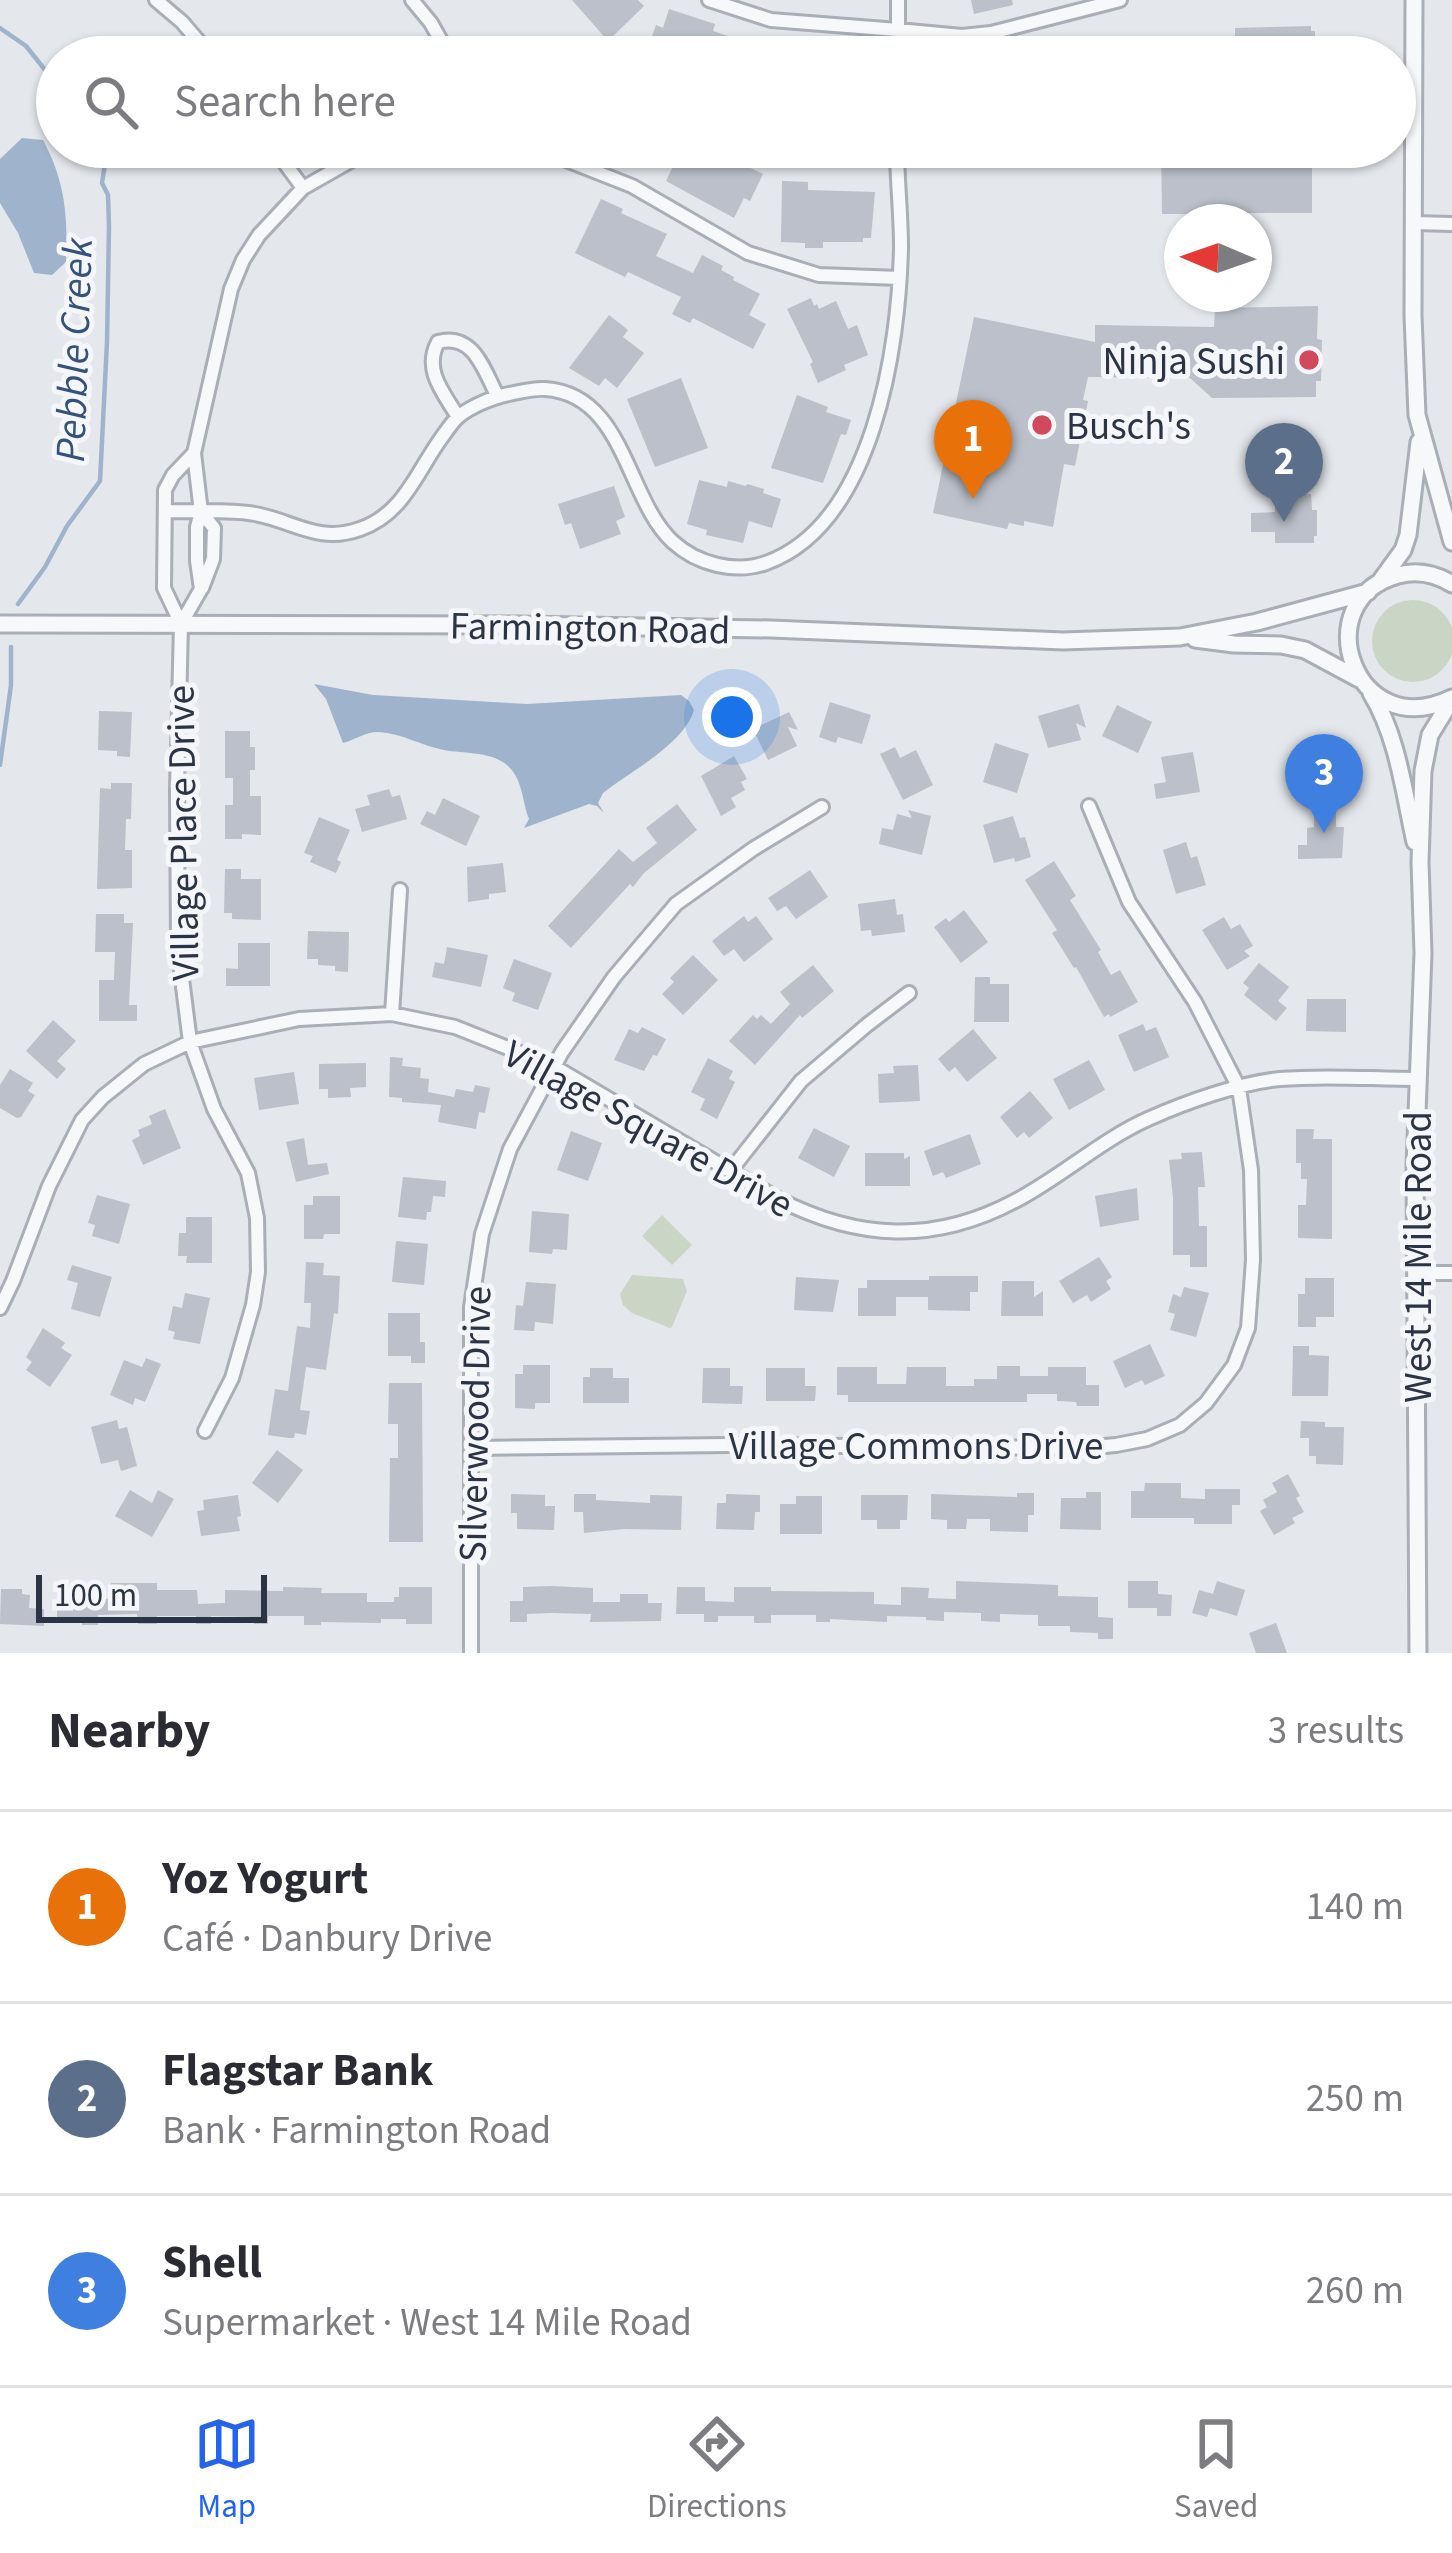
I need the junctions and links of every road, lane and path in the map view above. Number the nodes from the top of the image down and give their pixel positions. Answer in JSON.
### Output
{"nodes":[{"id":1,"x":156,"y":0,"type":"edge"},
{"id":2,"x":412,"y":0,"type":"edge"},
{"id":3,"x":710,"y":0,"type":"edge"},
{"id":4,"x":898,"y":0,"type":"edge"},
{"id":5,"x":1414,"y":0,"type":"edge"},
{"id":6,"x":1114,"y":1,"type":"edge"},
{"id":7,"x":898,"y":30,"type":"junction"},
{"id":8,"x":194,"y":36,"type":"edge"},
{"id":9,"x":439,"y":36,"type":"edge"},
{"id":10,"x":898,"y":36,"type":"edge"},
{"id":11,"x":1414,"y":36,"type":"edge"},
{"id":12,"x":288,"y":168,"type":"edge"},
{"id":13,"x":338,"y":168,"type":"edge"},
{"id":14,"x":586,"y":168,"type":"edge"},
{"id":15,"x":898,"y":168,"type":"edge"},
{"id":16,"x":1413,"y":168,"type":"edge"},
{"id":17,"x":303,"y":188,"type":"junction"},
{"id":18,"x":1413,"y":223,"type":"junction"},
{"id":19,"x":1452,"y":224,"type":"edge"},
{"id":20,"x":899,"y":278,"type":"junction"},
{"id":21,"x":497,"y":397,"type":"junction"},
{"id":22,"x":458,"y":417,"type":"junction"},
{"id":23,"x":1420,"y":433,"type":"junction"},
{"id":24,"x":194,"y":453,"type":"junction"},
{"id":25,"x":164,"y":511,"type":"junction"},
{"id":26,"x":201,"y":512,"type":"junction"},
{"id":27,"x":1452,"y":542,"type":"edge"},
{"id":28,"x":1452,"y":584,"type":"edge"},
{"id":29,"x":1373,"y":588,"type":"junction"},
{"id":30,"x":0,"y":624,"type":"edge"},
{"id":31,"x":181,"y":624,"type":"junction"},
{"id":32,"x":1180,"y":637,"type":"junction"},
{"id":33,"x":1364,"y":685,"type":"junction"},
{"id":34,"x":1452,"y":698,"type":"edge"},
{"id":35,"x":1089,"y":806,"type":"dead end"},
{"id":36,"x":822,"y":807,"type":"dead end"},
{"id":37,"x":1420,"y":862,"type":"junction"},
{"id":38,"x":400,"y":890,"type":"dead end"},
{"id":39,"x":909,"y":993,"type":"dead end"},
{"id":40,"x":392,"y":1014,"type":"junction"},
{"id":41,"x":190,"y":1042,"type":"junction"},
{"id":42,"x":553,"y":1066,"type":"junction"},
{"id":43,"x":1418,"y":1079,"type":"junction"},
{"id":44,"x":1239,"y":1088,"type":"junction"},
{"id":45,"x":731,"y":1170,"type":"junction"},
{"id":46,"x":1415,"y":1273,"type":"junction"},
{"id":47,"x":1452,"y":1273,"type":"edge"},
{"id":48,"x":0,"y":1308,"type":"edge"},
{"id":49,"x":205,"y":1430,"type":"dead end"},
{"id":50,"x":471,"y":1448,"type":"junction"},
{"id":51,"x":471,"y":1653,"type":"edge"},
{"id":52,"x":1418,"y":1653,"type":"edge"}],
"edges":[{"from":1,"to":8,"type":"street"},
{"from":2,"to":9,"type":"street"},
{"from":3,"to":7,"type":"street"},
{"from":4,"to":7,"type":"street"},
{"from":5,"to":11,"type":"street"},
{"from":6,"to":7,"type":"street"},
{"from":7,"to":10,"type":"street"},
{"from":12,"to":17,"type":"street"},
{"from":13,"to":17,"type":"street"},
{"from":14,"to":20,"type":"street"},
{"from":15,"to":20,"type":"street"},
{"from":16,"to":18,"type":"street"},
{"from":17,"to":24,"type":"street"},
{"from":18,"to":19,"type":"street"},
{"from":18,"to":23,"type":"street"},
{"from":20,"to":21,"type":"street"},
{"from":21,"to":22,"type":"street"},
{"from":21,"to":22,"type":"street"},
{"from":22,"to":26,"type":"street"},
{"from":23,"to":27,"type":"street"},
{"from":23,"to":29,"type":"street"},
{"from":24,"to":25,"type":"street"},
{"from":24,"to":26,"type":"street"},
{"from":25,"to":26,"type":"street"},
{"from":25,"to":31,"type":"street"},
{"from":26,"to":31,"type":"street"},
{"from":28,"to":29,"type":"street","name":"Farmington Road"},
{"from":29,"to":32,"type":"street","name":"Farmington Road"},
{"from":29,"to":33,"type":"street","name":"West 14 Mile Road"},
{"from":30,"to":31,"type":"street","name":"Farmington Road"},
{"from":31,"to":32,"type":"street","name":"Farmington Road"},
{"from":31,"to":41,"type":"street","name":"Village Place Drive"},
{"from":32,"to":33,"type":"street","name":"Farmington Road"},
{"from":33,"to":34,"type":"street","name":"Farmington Road"},
{"from":33,"to":37,"type":"street","name":"West 14 Mile Road"},
{"from":34,"to":37,"type":"street","name":"West 14 Mile Road"},
{"from":35,"to":44,"type":"street","name":"Village Commons Drive"},
{"from":36,"to":42,"type":"street","name":"Silverwood Drive"},
{"from":37,"to":43,"type":"street","name":"West 14 Mile Road"},
{"from":38,"to":40,"type":"street"},
{"from":39,"to":45,"type":"street"},
{"from":40,"to":41,"type":"street","name":"Village Square Drive"},
{"from":40,"to":42,"type":"street","name":"Village Square Drive"},
{"from":41,"to":48,"type":"street","name":"Village Square Drive"},
{"from":41,"to":49,"type":"street","name":"Village Place Drive"},
{"from":42,"to":45,"type":"street","name":"Village Square Drive"},
{"from":42,"to":50,"type":"street","name":"Silverwood Drive"},
{"from":43,"to":44,"type":"street","name":"Village Square Drive"},
{"from":43,"to":46,"type":"street","name":"West 14 Mile Road"},
{"from":44,"to":45,"type":"street","name":"Village Square Drive"},
{"from":44,"to":50,"type":"street","name":"Village Commons Drive"},
{"from":46,"to":47,"type":"street"},
{"from":46,"to":52,"type":"street","name":"West 14 Mile Road"},
{"from":50,"to":51,"type":"street","name":"Silverwood Drive"}]}
